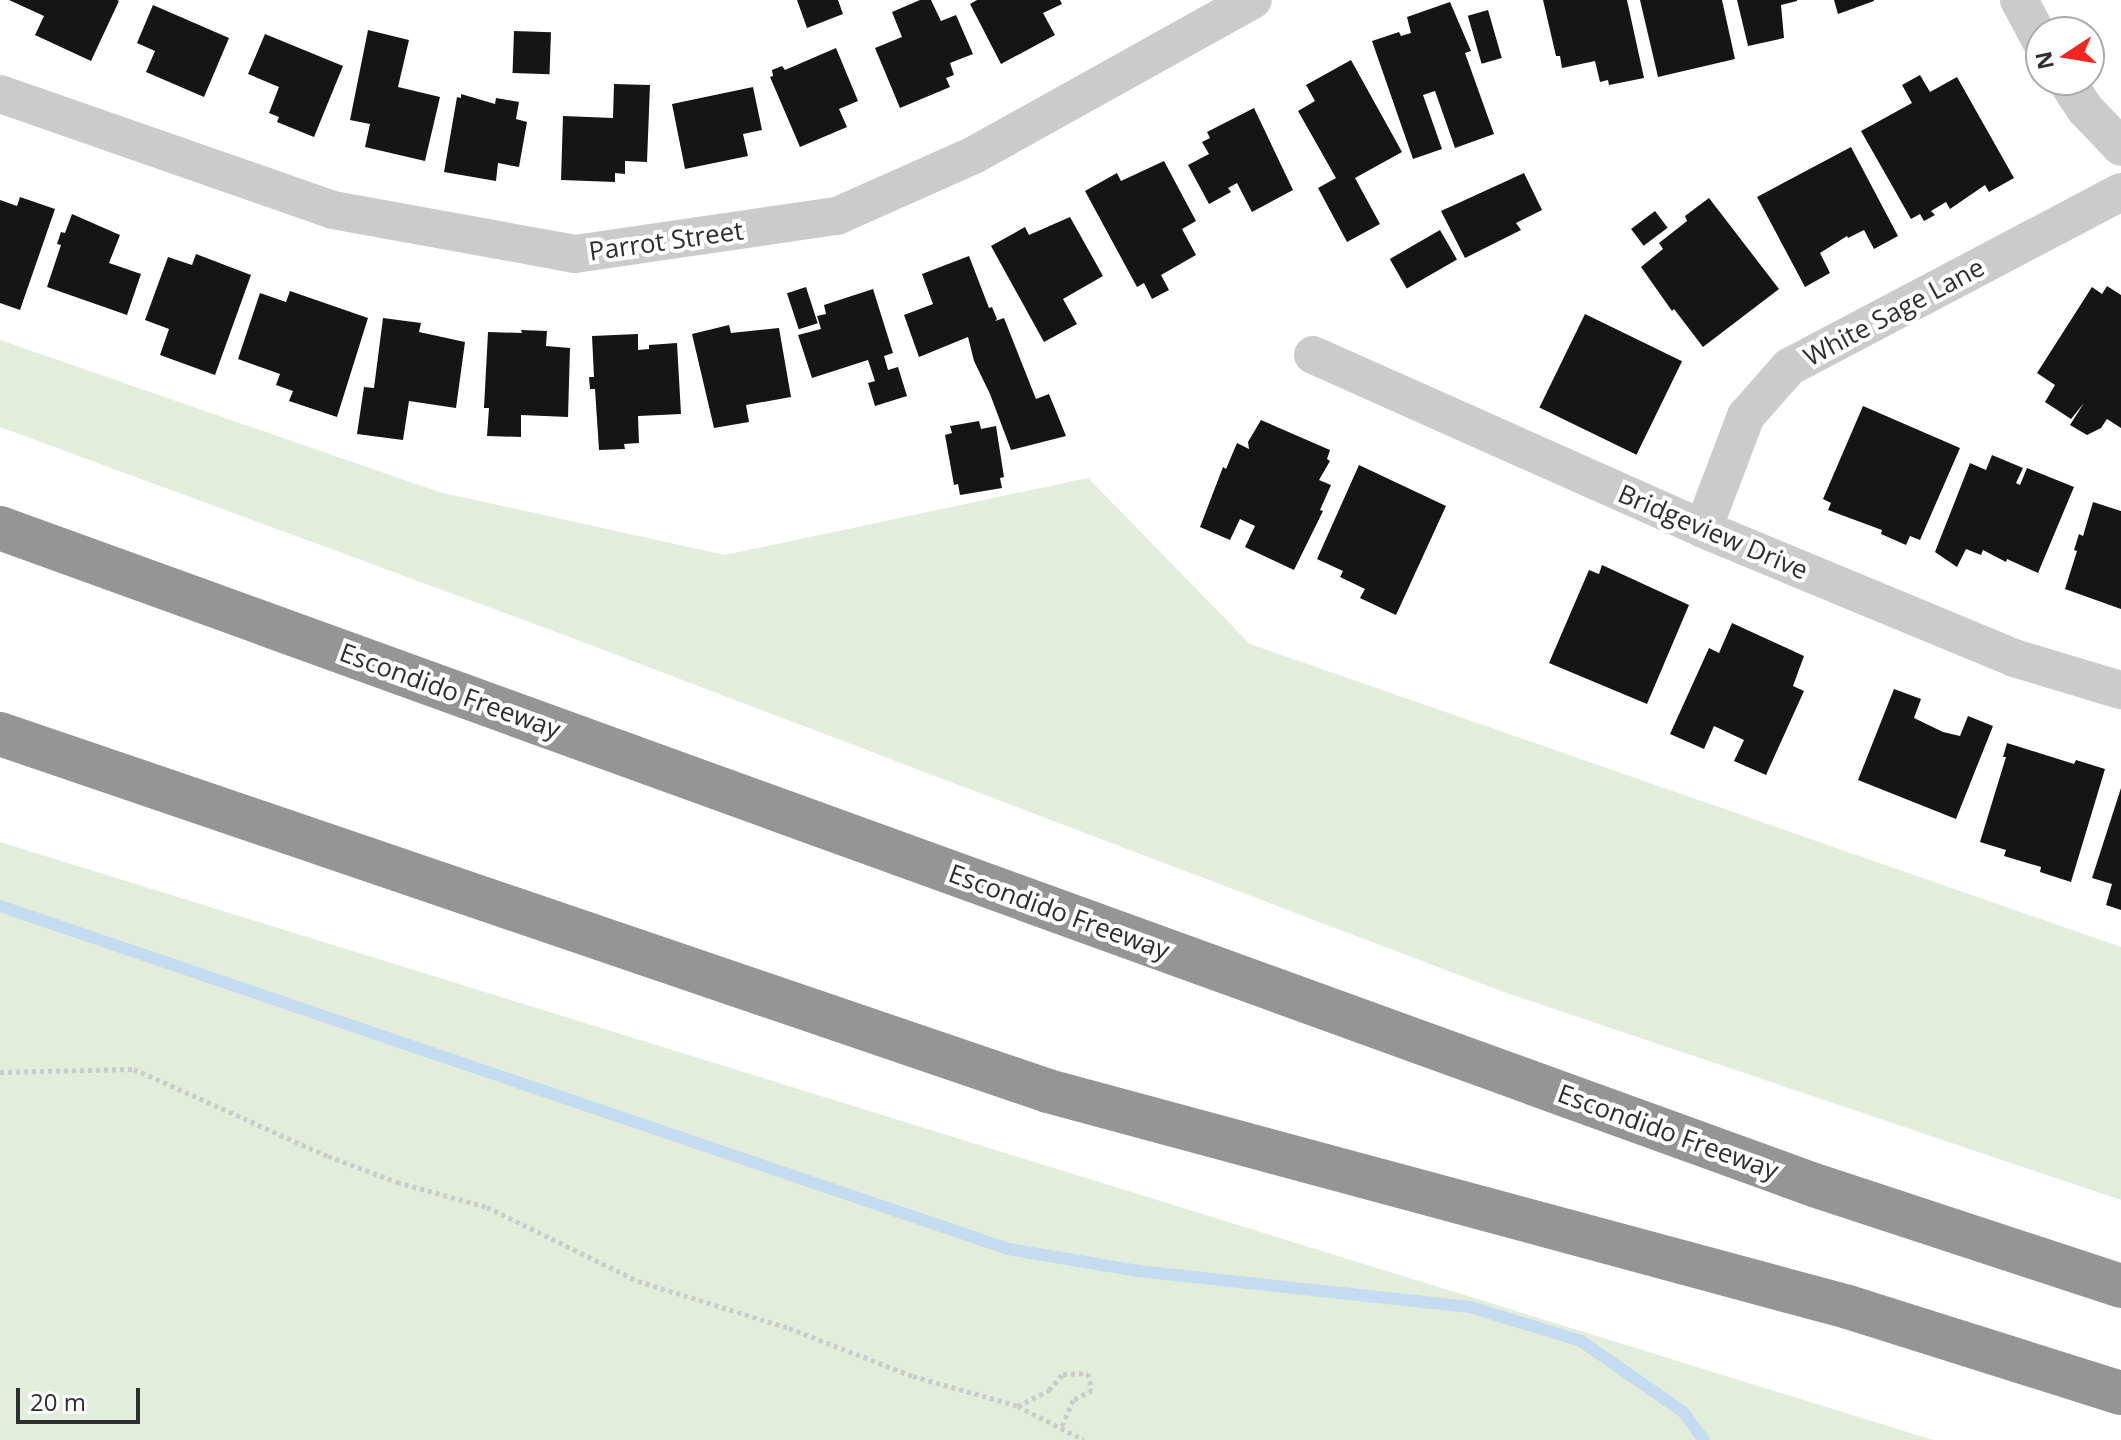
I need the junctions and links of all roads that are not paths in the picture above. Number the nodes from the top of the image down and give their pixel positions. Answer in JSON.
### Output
{"nodes":[{"id":1,"x":1253,"y":0,"type":"edge"},
{"id":2,"x":0,"y":94,"type":"edge"},
{"id":3,"x":2076,"y":96,"type":"edge"},
{"id":4,"x":2121,"y":147,"type":"edge"},
{"id":5,"x":2121,"y":192,"type":"edge"},
{"id":6,"x":1313,"y":355,"type":"dead end"},
{"id":7,"x":0,"y":528,"type":"edge"},
{"id":8,"x":1703,"y":529,"type":"junction"},
{"id":9,"x":2121,"y":690,"type":"edge"},
{"id":10,"x":0,"y":734,"type":"edge"},
{"id":11,"x":2121,"y":1286,"type":"edge"},
{"id":12,"x":2121,"y":1393,"type":"edge"}],
"edges":[{"from":1,"to":2,"type":"street","name":"Parrot Street"},
{"from":3,"to":4,"type":"street"},
{"from":5,"to":8,"type":"street","name":"White Sage Lane"},
{"from":6,"to":8,"type":"street","name":"Bridgeview Drive"},
{"from":7,"to":11,"type":"highway","name":"Escondido Freeway"},
{"from":8,"to":9,"type":"street","name":"Bridgeview Drive"},
{"from":10,"to":12,"type":"highway"}]}
